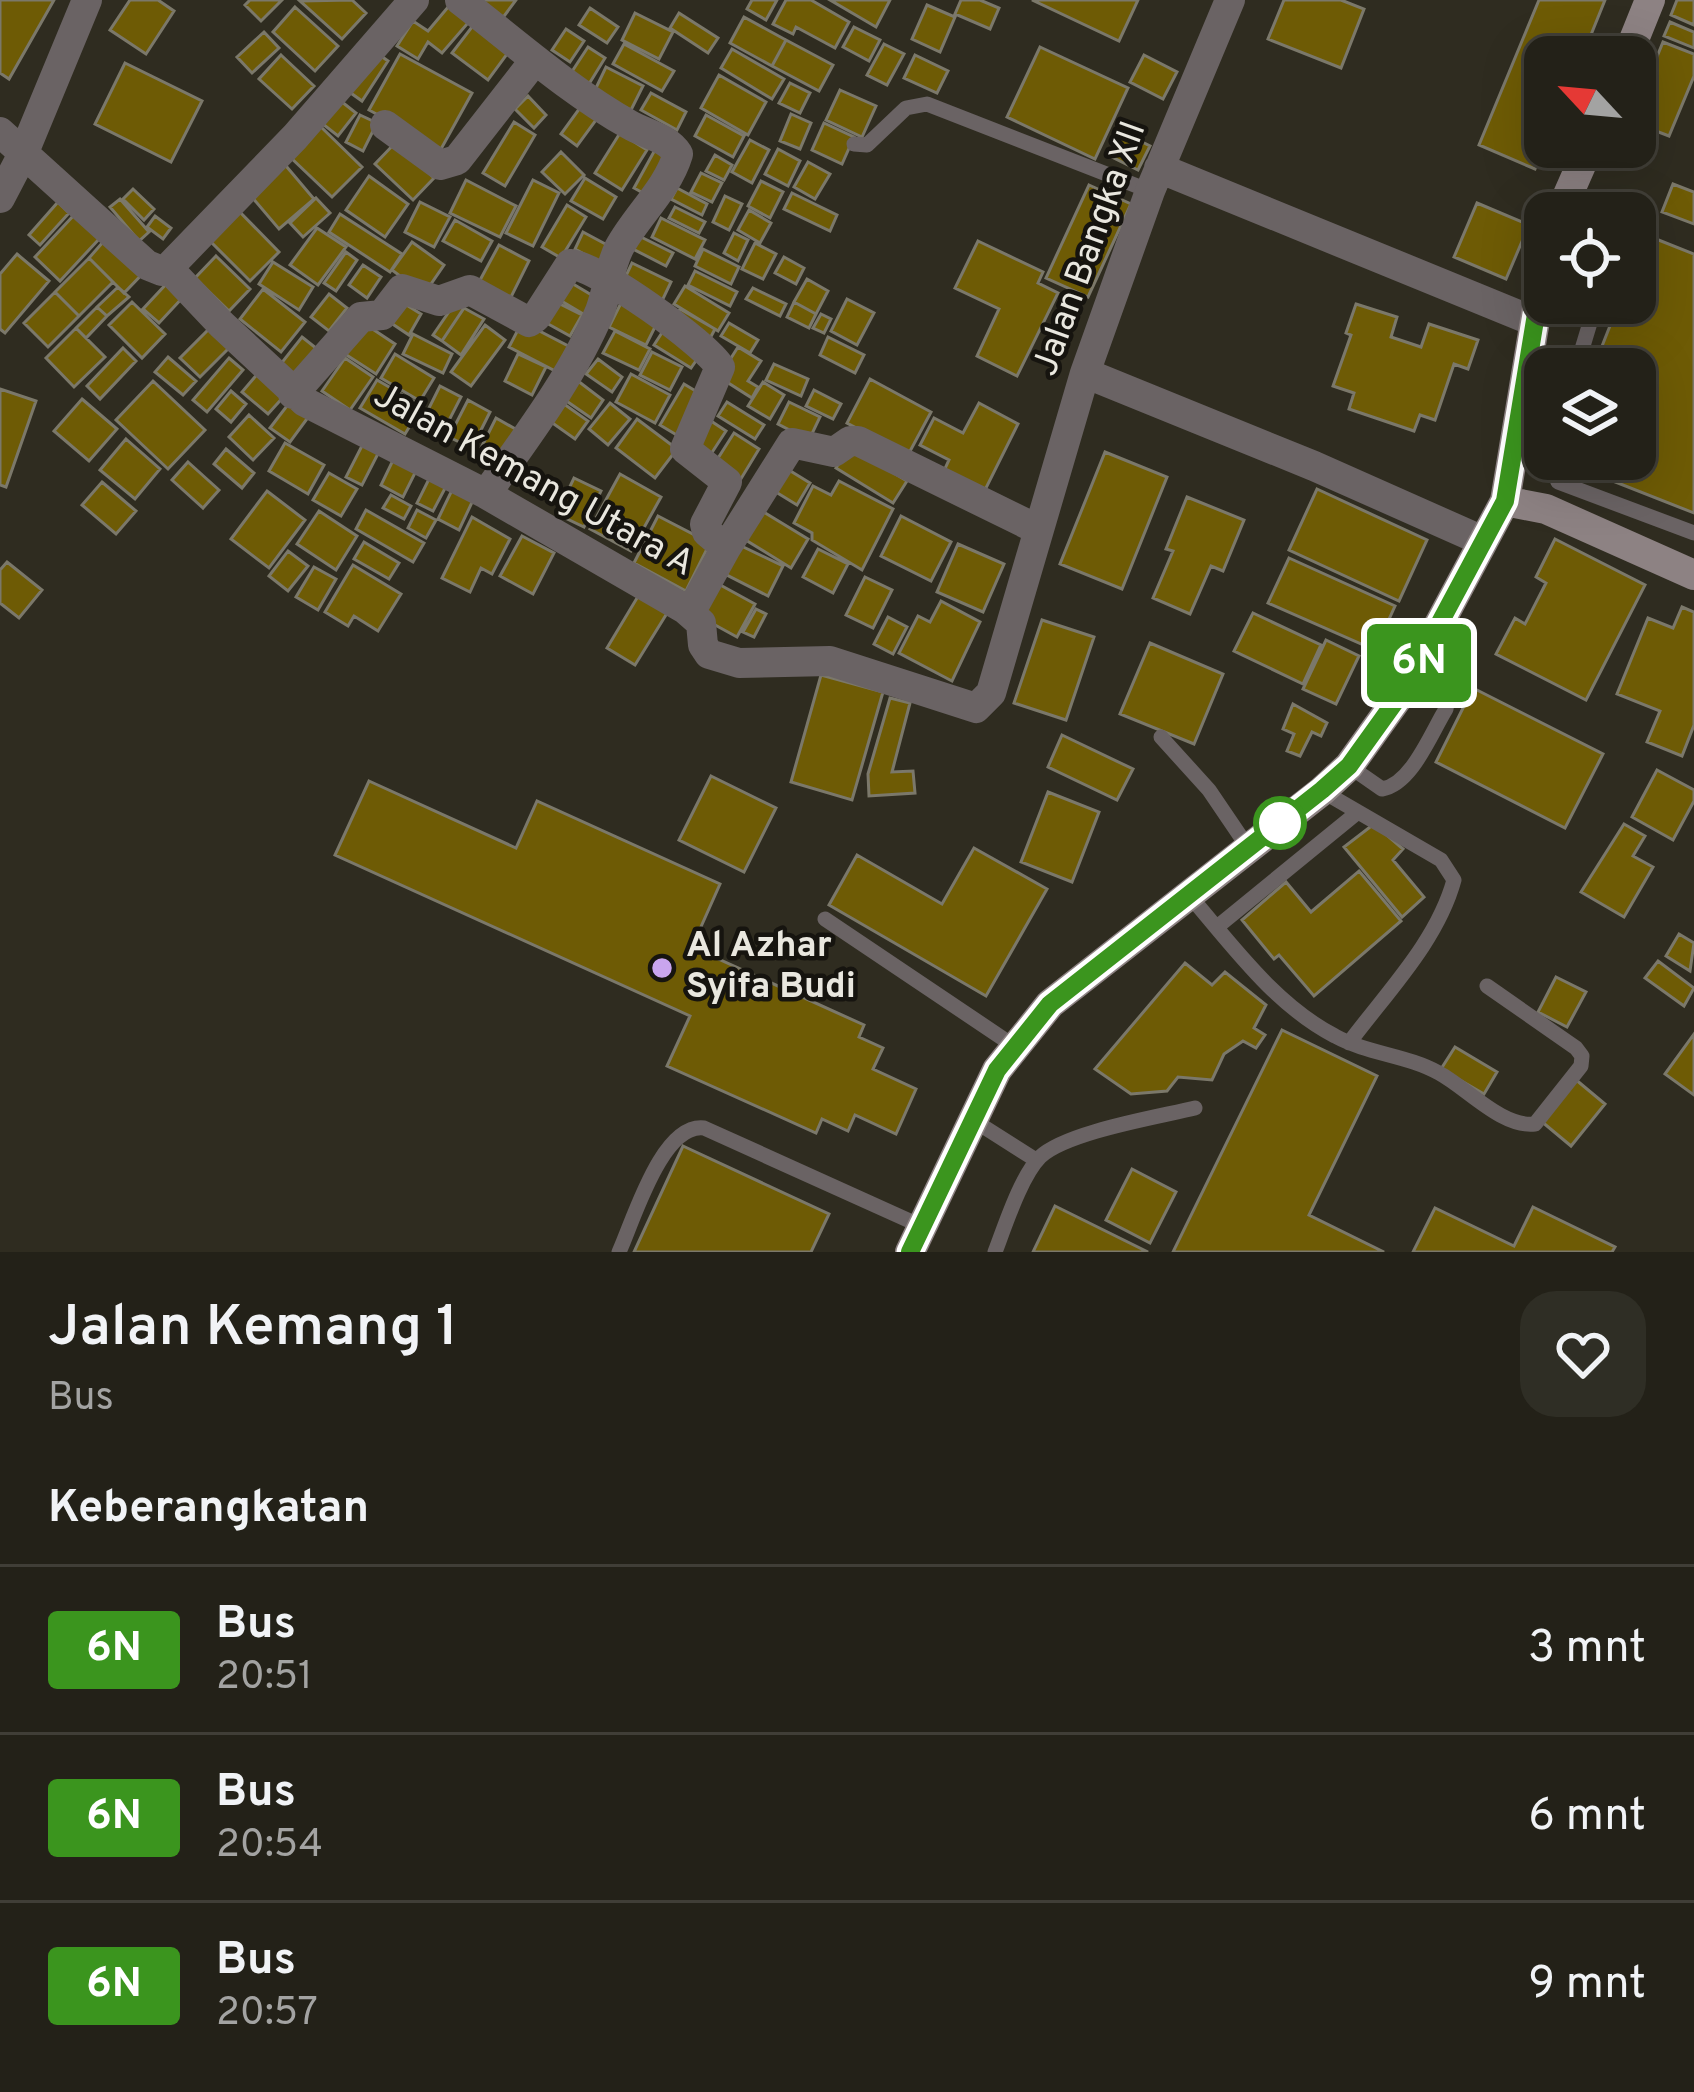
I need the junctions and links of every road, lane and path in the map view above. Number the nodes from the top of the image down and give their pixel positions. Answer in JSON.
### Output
{"nodes":[{"id":1,"x":87,"y":0,"type":"edge"},
{"id":2,"x":414,"y":0,"type":"edge"},
{"id":3,"x":460,"y":0,"type":"edge"},
{"id":4,"x":1230,"y":0,"type":"edge"},
{"id":5,"x":1650,"y":0,"type":"edge"},
{"id":6,"x":1636,"y":36,"type":"edge"},
{"id":7,"x":535,"y":60,"type":"junction"},
{"id":8,"x":385,"y":124,"type":"dead end"},
{"id":9,"x":0,"y":132,"type":"edge"},
{"id":10,"x":854,"y":144,"type":"dead end"},
{"id":11,"x":25,"y":152,"type":"junction"},
{"id":12,"x":1155,"y":179,"type":"junction"},
{"id":13,"x":0,"y":198,"type":"edge"},
{"id":14,"x":168,"y":268,"type":"junction"},
{"id":15,"x":610,"y":280,"type":"junction"},
{"id":16,"x":1524,"y":318,"type":"edge"},
{"id":17,"x":1533,"y":324,"type":"edge"},
{"id":18,"x":1085,"y":373,"type":"junction"},
{"id":19,"x":293,"y":394,"type":"junction"},
{"id":20,"x":1557,"y":480,"type":"edge"},
{"id":21,"x":486,"y":494,"type":"junction"},
{"id":22,"x":1505,"y":501,"type":"junction"},
{"id":23,"x":1037,"y":529,"type":"junction"},
{"id":24,"x":1694,"y":533,"type":"edge"},
{"id":25,"x":1483,"y":541,"type":"junction"},
{"id":26,"x":726,"y":548,"type":"junction"},
{"id":27,"x":1694,"y":575,"type":"edge"},
{"id":28,"x":690,"y":613,"type":"junction"},
{"id":29,"x":1419,"y":664,"type":"junction"},
{"id":30,"x":1161,"y":737,"type":"dead end"},
{"id":31,"x":1349,"y":766,"type":"junction"},
{"id":32,"x":1322,"y":790,"type":"junction"},
{"id":33,"x":1358,"y":812,"type":"junction"},
{"id":34,"x":1247,"y":846,"type":"junction"},
{"id":35,"x":1189,"y":895,"type":"junction"},
{"id":36,"x":825,"y":919,"type":"dead end"},
{"id":37,"x":1217,"y":927,"type":"junction"},
{"id":38,"x":1487,"y":986,"type":"dead end"},
{"id":39,"x":1348,"y":1043,"type":"junction"},
{"id":40,"x":1014,"y":1046,"type":"junction"},
{"id":41,"x":1195,"y":1108,"type":"dead end"},
{"id":42,"x":973,"y":1120,"type":"junction"},
{"id":43,"x":1036,"y":1160,"type":"junction"},
{"id":44,"x":916,"y":1239,"type":"edge"},
{"id":45,"x":619,"y":1252,"type":"edge"},
{"id":46,"x":994,"y":1252,"type":"edge"}],
"edges":[{"from":1,"to":11,"type":"street"},
{"from":2,"to":14,"type":"street"},
{"from":3,"to":7,"type":"street"},
{"from":4,"to":12,"type":"street","name":"Jalan Bangka XII"},
{"from":5,"to":6,"type":"street"},
{"from":7,"to":8,"type":"street"},
{"from":7,"to":15,"type":"street"},
{"from":9,"to":11,"type":"street","name":"Jalan Kemang Utara A"},
{"from":10,"to":12,"type":"lane"},
{"from":11,"to":13,"type":"street"},
{"from":11,"to":14,"type":"street","name":"Jalan Kemang Utara A"},
{"from":12,"to":16,"type":"street"},
{"from":12,"to":18,"type":"street","name":"Jalan Bangka XII"},
{"from":14,"to":19,"type":"street","name":"Jalan Kemang Utara A"},
{"from":15,"to":19,"type":"street"},
{"from":15,"to":21,"type":"street"},
{"from":15,"to":26,"type":"street"},
{"from":17,"to":22,"type":"street"},
{"from":18,"to":23,"type":"street","name":"Jalan Bangka XII"},
{"from":18,"to":25,"type":"street"},
{"from":19,"to":21,"type":"street","name":"Jalan Kemang Utara A"},
{"from":20,"to":24,"type":"lane"},
{"from":21,"to":28,"type":"street","name":"Jalan Kemang Utara A"},
{"from":22,"to":25,"type":"street"},
{"from":22,"to":27,"type":"street"},
{"from":23,"to":26,"type":"street"},
{"from":23,"to":28,"type":"street","name":"Jalan Kemang Utara A"},
{"from":25,"to":29,"type":"street"},
{"from":26,"to":28,"type":"street"},
{"from":29,"to":31,"type":"street"},
{"from":29,"to":31,"type":"lane"},
{"from":30,"to":34,"type":"lane"},
{"from":31,"to":32,"type":"street"},
{"from":32,"to":33,"type":"lane"},
{"from":32,"to":34,"type":"street"},
{"from":33,"to":37,"type":"lane"},
{"from":33,"to":39,"type":"lane"},
{"from":34,"to":35,"type":"street"},
{"from":35,"to":37,"type":"lane"},
{"from":35,"to":40,"type":"street"},
{"from":36,"to":40,"type":"lane"},
{"from":37,"to":39,"type":"lane"},
{"from":38,"to":39,"type":"lane"},
{"from":40,"to":42,"type":"street"},
{"from":41,"to":43,"type":"lane"},
{"from":42,"to":43,"type":"lane"},
{"from":42,"to":44,"type":"street"},
{"from":43,"to":46,"type":"lane"},
{"from":44,"to":45,"type":"lane"}]}
